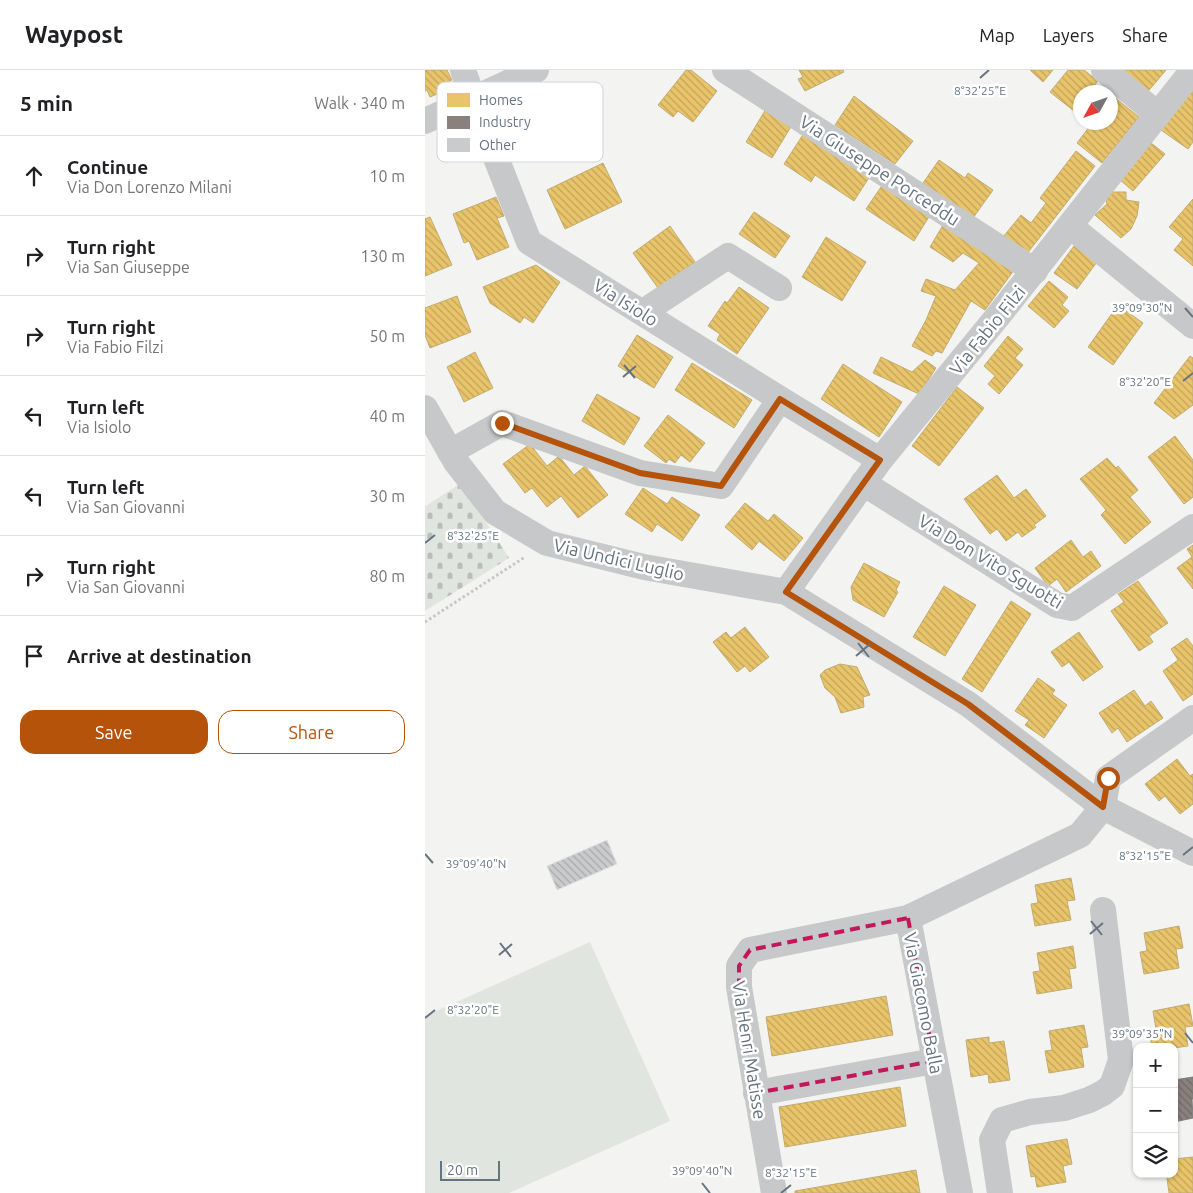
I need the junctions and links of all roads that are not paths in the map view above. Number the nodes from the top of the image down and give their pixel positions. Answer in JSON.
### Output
{"nodes":[{"id":1,"x":463,"y":70,"type":"edge"},
{"id":2,"x":536,"y":70,"type":"edge"},
{"id":3,"x":725,"y":70,"type":"edge"},
{"id":4,"x":1104,"y":70,"type":"edge"},
{"id":5,"x":1193,"y":70,"type":"edge"},
{"id":6,"x":467,"y":82,"type":"edge"},
{"id":7,"x":510,"y":82,"type":"edge"},
{"id":8,"x":1157,"y":114,"type":"junction"},
{"id":9,"x":437,"y":116,"type":"edge"},
{"id":10,"x":425,"y":121,"type":"edge"},
{"id":11,"x":498,"y":162,"type":"edge"},
{"id":12,"x":1070,"y":226,"type":"junction"},
{"id":13,"x":1035,"y":271,"type":"junction"},
{"id":14,"x":779,"y":288,"type":"dead end"},
{"id":15,"x":643,"y":312,"type":"junction"},
{"id":16,"x":1193,"y":326,"type":"edge"},
{"id":17,"x":780,"y":399,"type":"junction"},
{"id":18,"x":425,"y":408,"type":"edge"},
{"id":19,"x":450,"y":452,"type":"junction"},
{"id":20,"x":880,"y":460,"type":"junction"},
{"id":21,"x":863,"y":483,"type":"junction"},
{"id":22,"x":1193,"y":527,"type":"edge"},
{"id":23,"x":786,"y":592,"type":"junction"},
{"id":24,"x":1193,"y":718,"type":"edge"},
{"id":25,"x":1103,"y":807,"type":"junction"},
{"id":26,"x":1193,"y":853,"type":"edge"},
{"id":27,"x":1103,"y":910,"type":"dead end"},
{"id":28,"x":908,"y":918,"type":"junction"},
{"id":29,"x":934,"y":1061,"type":"junction"},
{"id":30,"x":756,"y":1093,"type":"junction"},
{"id":31,"x":774,"y":1193,"type":"edge"},
{"id":32,"x":960,"y":1193,"type":"edge"},
{"id":33,"x":1000,"y":1193,"type":"edge"}],
"edges":[{"from":1,"to":6,"type":"street","name":"Via Isiolo"},
{"from":2,"to":7,"type":"street"},
{"from":3,"to":13,"type":"street","name":"Via Giuseppe Porceddu"},
{"from":4,"to":8,"type":"street"},
{"from":5,"to":8,"type":"street","name":"Via Fabio Filzi"},
{"from":8,"to":12,"type":"street","name":"Via Fabio Filzi"},
{"from":9,"to":10,"type":"street"},
{"from":11,"to":15,"type":"street","name":"Via Isiolo"},
{"from":12,"to":13,"type":"street","name":"Via Fabio Filzi"},
{"from":12,"to":16,"type":"street"},
{"from":13,"to":20,"type":"street","name":"Via Fabio Filzi"},
{"from":14,"to":15,"type":"street"},
{"from":15,"to":17,"type":"street","name":"Via Isiolo"},
{"from":17,"to":19,"type":"street"},
{"from":17,"to":20,"type":"street","name":"Via Isiolo"},
{"from":18,"to":19,"type":"street","name":"Via Undici Luglio"},
{"from":19,"to":23,"type":"street","name":"Via Undici Luglio"},
{"from":20,"to":21,"type":"street","name":"Via Fabio Filzi"},
{"from":21,"to":22,"type":"street","name":"Via Don Vito Sguotti"},
{"from":21,"to":23,"type":"street","name":"Via Fabio Filzi"},
{"from":23,"to":25,"type":"street"},
{"from":24,"to":25,"type":"street"},
{"from":25,"to":26,"type":"street"},
{"from":25,"to":28,"type":"street","name":"Via Giacomo Balla"},
{"from":27,"to":33,"type":"street"},
{"from":28,"to":29,"type":"street","name":"Via Giacomo Balla"},
{"from":28,"to":30,"type":"street","name":"Via Henri Matisse"},
{"from":29,"to":30,"type":"street"},
{"from":29,"to":32,"type":"street","name":"Via Giacomo Balla"},
{"from":30,"to":31,"type":"street","name":"Via Henri Matisse"}]}
